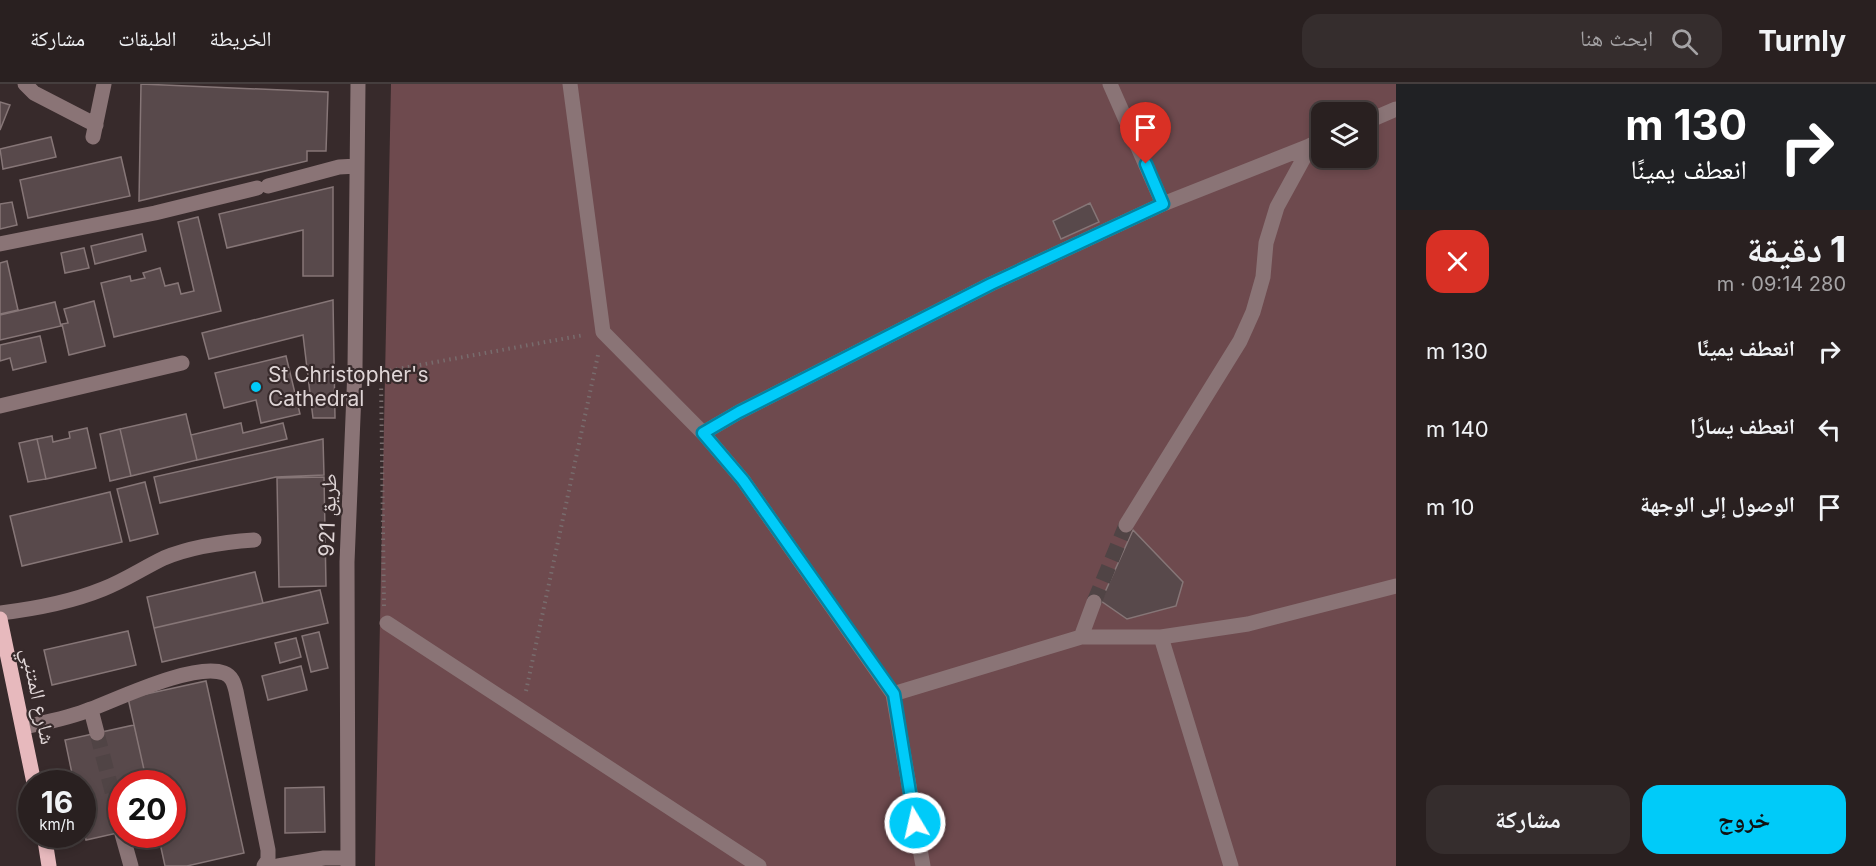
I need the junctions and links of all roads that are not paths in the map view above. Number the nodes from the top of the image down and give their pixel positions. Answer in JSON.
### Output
{"nodes":[{"id":1,"x":25,"y":84,"type":"edge"},
{"id":2,"x":104,"y":84,"type":"edge"},
{"id":3,"x":358,"y":84,"type":"edge"},
{"id":4,"x":570,"y":84,"type":"edge"},
{"id":5,"x":1110,"y":84,"type":"edge"},
{"id":6,"x":1396,"y":109,"type":"edge"},
{"id":7,"x":1377,"y":117,"type":"edge"},
{"id":8,"x":1311,"y":145,"type":"edge"},
{"id":9,"x":1311,"y":151,"type":"edge"},
{"id":10,"x":357,"y":166,"type":"junction"},
{"id":11,"x":1163,"y":204,"type":"junction"},
{"id":12,"x":0,"y":244,"type":"edge"},
{"id":13,"x":183,"y":363,"type":"dead end"},
{"id":14,"x":0,"y":406,"type":"edge"},
{"id":15,"x":703,"y":433,"type":"junction"},
{"id":16,"x":1126,"y":525,"type":"tunnel mouth"},
{"id":17,"x":254,"y":540,"type":"dead end"},
{"id":18,"x":1396,"y":586,"type":"edge"},
{"id":19,"x":1094,"y":602,"type":"tunnel mouth"},
{"id":20,"x":1,"y":622,"type":"edge"},
{"id":21,"x":387,"y":623,"type":"road end"},
{"id":22,"x":1081,"y":637,"type":"junction"},
{"id":23,"x":1161,"y":637,"type":"junction"},
{"id":24,"x":5,"y":665,"type":"edge"},
{"id":25,"x":894,"y":694,"type":"junction"},
{"id":26,"x":91,"y":710,"type":"junction"},
{"id":27,"x":24,"y":727,"type":"junction"},
{"id":28,"x":97,"y":733,"type":"tunnel mouth"},
{"id":29,"x":32,"y":770,"type":"edge"},
{"id":30,"x":47,"y":848,"type":"edge"},
{"id":31,"x":126,"y":848,"type":"edge"},
{"id":32,"x":348,"y":862,"type":"edge"},
{"id":33,"x":50,"y":866,"type":"edge"},
{"id":34,"x":131,"y":866,"type":"edge"},
{"id":35,"x":264,"y":866,"type":"edge"},
{"id":36,"x":278,"y":866,"type":"edge"},
{"id":37,"x":759,"y":866,"type":"edge"},
{"id":38,"x":923,"y":866,"type":"edge"},
{"id":39,"x":1231,"y":866,"type":"edge"}],
"edges":[{"from":1,"to":2,"type":"street"},
{"from":3,"to":10,"type":"street","name":"طريق 921"},
{"from":4,"to":15,"type":"street"},
{"from":5,"to":11,"type":"street"},
{"from":6,"to":7,"type":"street"},
{"from":8,"to":11,"type":"street"},
{"from":9,"to":16,"type":"street"},
{"from":10,"to":12,"type":"street"},
{"from":10,"to":32,"type":"street","name":"طريق 921"},
{"from":11,"to":15,"type":"street"},
{"from":13,"to":14,"type":"street"},
{"from":15,"to":25,"type":"street"},
{"from":17,"to":20,"type":"street"},
{"from":18,"to":23,"type":"street"},
{"from":19,"to":22,"type":"street"},
{"from":20,"to":24,"type":"main road","name":"شارع المتنبي"},
{"from":21,"to":37,"type":"street"},
{"from":22,"to":23,"type":"street"},
{"from":22,"to":25,"type":"street"},
{"from":23,"to":39,"type":"street"},
{"from":24,"to":27,"type":"main road","name":"شارع المتنبي"},
{"from":25,"to":38,"type":"street"},
{"from":26,"to":27,"type":"street"},
{"from":26,"to":28,"type":"street"},
{"from":26,"to":35,"type":"street"},
{"from":27,"to":29,"type":"main road","name":"شارع المتنبي"},
{"from":30,"to":33,"type":"main road"},
{"from":31,"to":34,"type":"street"},
{"from":32,"to":36,"type":"street"}]}
